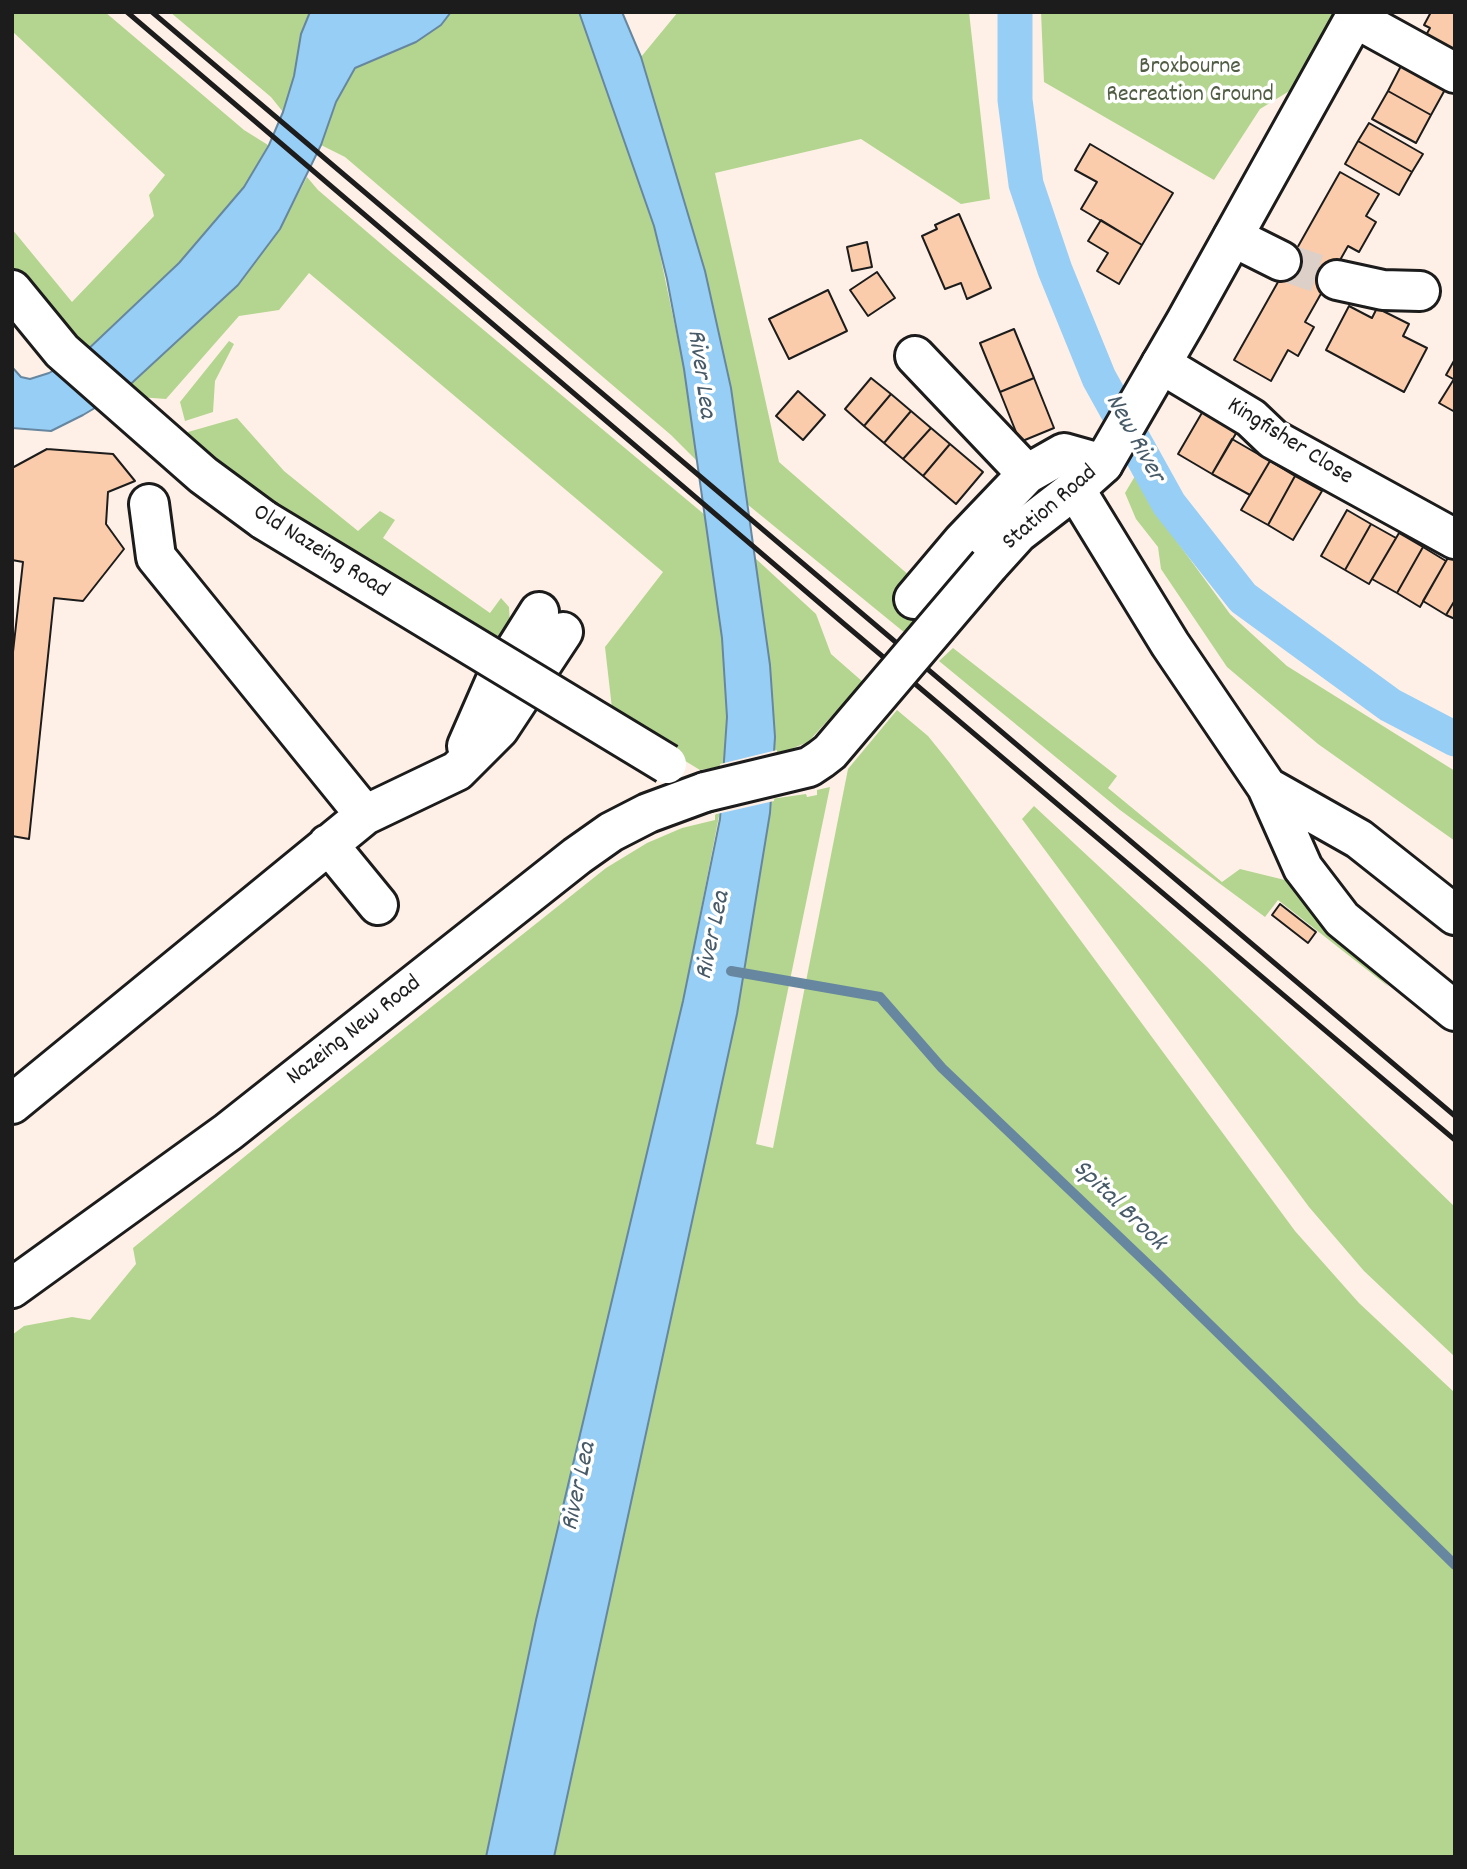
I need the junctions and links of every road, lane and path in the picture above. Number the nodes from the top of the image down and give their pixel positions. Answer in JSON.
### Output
{"nodes":[{"id":1,"x":1356,"y":15,"type":"edge"},
{"id":2,"x":1455,"y":73,"type":"edge"},
{"id":3,"x":1233,"y":237,"type":"junction"},
{"id":4,"x":1281,"y":261,"type":"tunnel mouth"},
{"id":5,"x":1337,"y":280,"type":"tunnel mouth"},
{"id":6,"x":12,"y":290,"type":"edge"},
{"id":7,"x":1420,"y":291,"type":"dead end"},
{"id":8,"x":915,"y":356,"type":"dead end"},
{"id":9,"x":1161,"y":364,"type":"junction"},
{"id":10,"x":1106,"y":458,"type":"junction"},
{"id":11,"x":1027,"y":474,"type":"junction"},
{"id":12,"x":1075,"y":489,"type":"junction"},
{"id":13,"x":149,"y":504,"type":"dead end"},
{"id":14,"x":1455,"y":539,"type":"edge"},
{"id":15,"x":914,"y":599,"type":"dead end"},
{"id":16,"x":551,"y":622,"type":"dead end"},
{"id":17,"x":1267,"y":787,"type":"junction"},
{"id":18,"x":705,"y":792,"type":"junction"},
{"id":19,"x":365,"y":815,"type":"junction"},
{"id":20,"x":328,"y":844,"type":"junction"},
{"id":21,"x":378,"y":905,"type":"dead end"},
{"id":22,"x":1455,"y":915,"type":"edge"},
{"id":23,"x":1455,"y":1011,"type":"edge"},
{"id":24,"x":12,"y":1104,"type":"edge"},
{"id":25,"x":12,"y":1288,"type":"edge"}],
"edges":[{"from":1,"to":2,"type":"main road"},
{"from":1,"to":3,"type":"main road","name":"Station Road"},
{"from":3,"to":4,"type":"main road"},
{"from":3,"to":9,"type":"main road","name":"Station Road"},
{"from":5,"to":7,"type":"main road"},
{"from":6,"to":18,"type":"main road","name":"Old Nazeing Road","bridge":true},
{"from":8,"to":11,"type":"main road"},
{"from":9,"to":10,"type":"main road","name":"Station Road"},
{"from":9,"to":14,"type":"main road","name":"Kingfisher Close"},
{"from":10,"to":11,"type":"main road"},
{"from":10,"to":12,"type":"main road","name":"Station Road"},
{"from":11,"to":15,"type":"main road"},
{"from":12,"to":17,"type":"main road"},
{"from":12,"to":18,"type":"main road","name":"Station Road","bridge":true},
{"from":13,"to":19,"type":"main road"},
{"from":16,"to":19,"type":"main road"},
{"from":17,"to":22,"type":"main road"},
{"from":17,"to":23,"type":"main road"},
{"from":18,"to":25,"type":"main road","name":"Nazeing New Road"},
{"from":19,"to":20,"type":"main road"},
{"from":20,"to":21,"type":"main road"},
{"from":20,"to":24,"type":"main road"}]}
